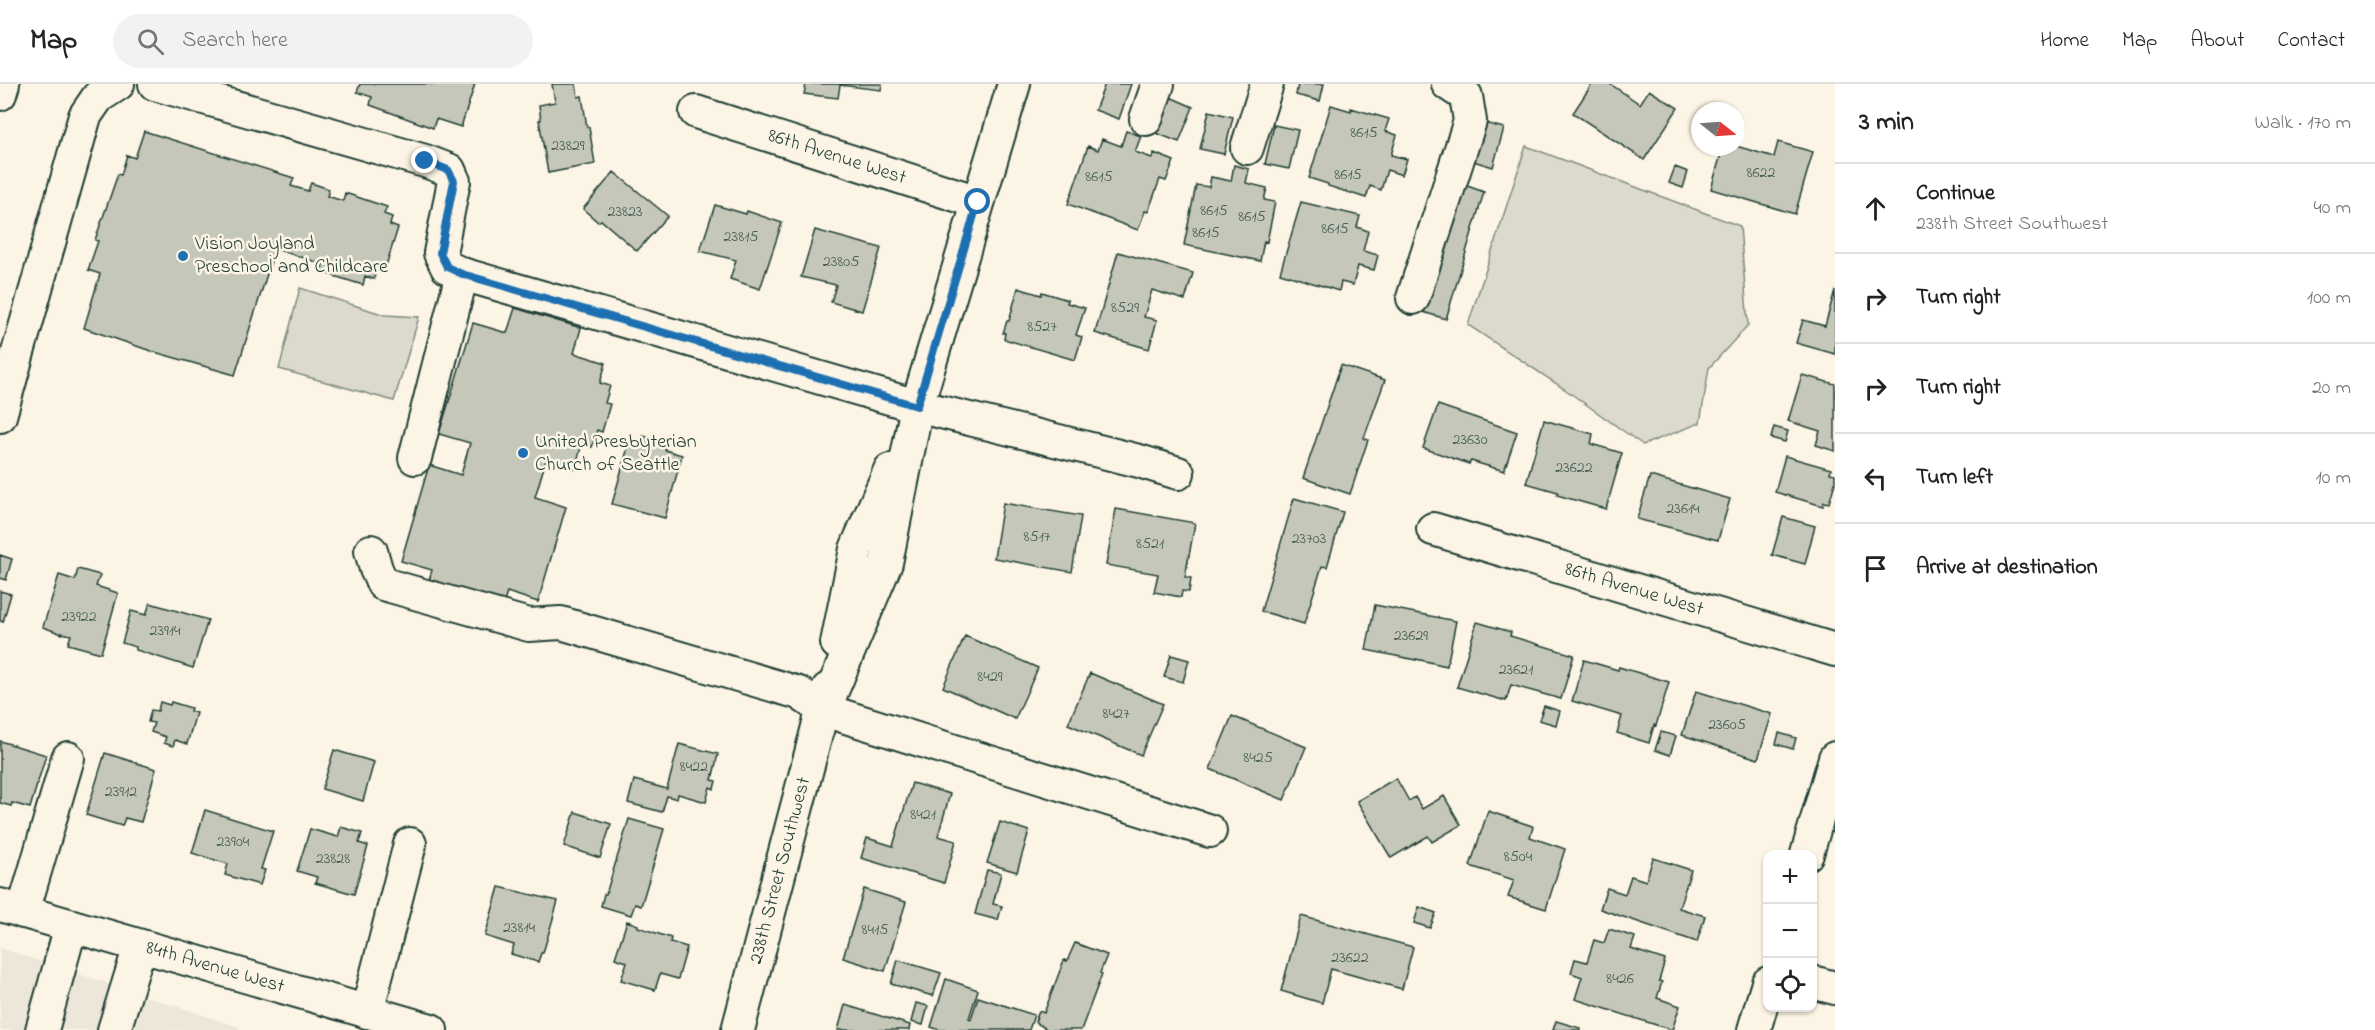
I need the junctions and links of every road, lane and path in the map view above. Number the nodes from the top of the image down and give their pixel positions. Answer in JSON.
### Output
{"nodes":[{"id":1,"x":3,"y":84,"type":"edge"},
{"id":2,"x":118,"y":84,"type":"edge"},
{"id":3,"x":155,"y":84,"type":"edge"},
{"id":4,"x":1014,"y":84,"type":"edge"},
{"id":5,"x":1158,"y":84,"type":"edge"},
{"id":6,"x":1267,"y":84,"type":"edge"},
{"id":7,"x":1448,"y":84,"type":"edge"},
{"id":8,"x":0,"y":94,"type":"edge"},
{"id":9,"x":696,"y":112,"type":"dead end"},
{"id":10,"x":1146,"y":119,"type":"dead end"},
{"id":11,"x":1247,"y":148,"type":"dead end"},
{"id":12,"x":978,"y":202,"type":"junction"},
{"id":13,"x":462,"y":274,"type":"junction"},
{"id":14,"x":1413,"y":298,"type":"dead end"},
{"id":15,"x":917,"y":406,"type":"junction"},
{"id":16,"x":0,"y":416,"type":"edge"},
{"id":17,"x":415,"y":458,"type":"dead end"},
{"id":18,"x":1178,"y":472,"type":"dead end"},
{"id":19,"x":1433,"y":529,"type":"dead end"},
{"id":20,"x":371,"y":551,"type":"dead end"},
{"id":21,"x":1835,"y":650,"type":"edge"},
{"id":22,"x":824,"y":710,"type":"junction"},
{"id":23,"x":68,"y":758,"type":"dead end"},
{"id":24,"x":1835,"y":758,"type":"edge"},
{"id":25,"x":1210,"y":831,"type":"dead end"},
{"id":26,"x":410,"y":844,"type":"dead end"},
{"id":27,"x":1808,"y":850,"type":"edge"},
{"id":28,"x":11,"y":909,"type":"edge"},
{"id":29,"x":71,"y":926,"type":"junction"},
{"id":30,"x":140,"y":946,"type":"junction"},
{"id":31,"x":1817,"y":983,"type":"edge"},
{"id":32,"x":1835,"y":988,"type":"edge"},
{"id":33,"x":1763,"y":997,"type":"edge"},
{"id":34,"x":367,"y":1012,"type":"junction"},
{"id":35,"x":420,"y":1029,"type":"edge"},
{"id":36,"x":42,"y":1030,"type":"edge"},
{"id":37,"x":114,"y":1030,"type":"edge"},
{"id":38,"x":738,"y":1030,"type":"edge"},
{"id":39,"x":1754,"y":1030,"type":"edge"}],
"edges":[{"from":1,"to":8,"type":"street"},
{"from":2,"to":16,"type":"street"},
{"from":3,"to":13,"type":"street"},
{"from":4,"to":12,"type":"street","name":"238th Street Southwest"},
{"from":5,"to":10,"type":"street"},
{"from":6,"to":11,"type":"street"},
{"from":7,"to":14,"type":"street"},
{"from":9,"to":12,"type":"street","name":"86th Avenue West"},
{"from":12,"to":15,"type":"street","name":"238th Street Southwest"},
{"from":13,"to":15,"type":"street"},
{"from":13,"to":17,"type":"street"},
{"from":15,"to":18,"type":"street"},
{"from":15,"to":22,"type":"street","name":"238th Street Southwest"},
{"from":19,"to":21,"type":"street","name":"86th Avenue West"},
{"from":20,"to":22,"type":"street"},
{"from":22,"to":25,"type":"street"},
{"from":22,"to":38,"type":"street","name":"238th Street Southwest"},
{"from":23,"to":28,"type":"street"},
{"from":24,"to":27,"type":"street"},
{"from":26,"to":34,"type":"street"},
{"from":28,"to":29,"type":"street","name":"84th Avenue West"},
{"from":29,"to":30,"type":"street","name":"84th Avenue West"},
{"from":29,"to":36,"type":"street"},
{"from":30,"to":34,"type":"street","name":"84th Avenue West"},
{"from":30,"to":37,"type":"street"},
{"from":31,"to":32,"type":"street"},
{"from":33,"to":39,"type":"street"},
{"from":34,"to":35,"type":"street","name":"84th Avenue West"}]}
